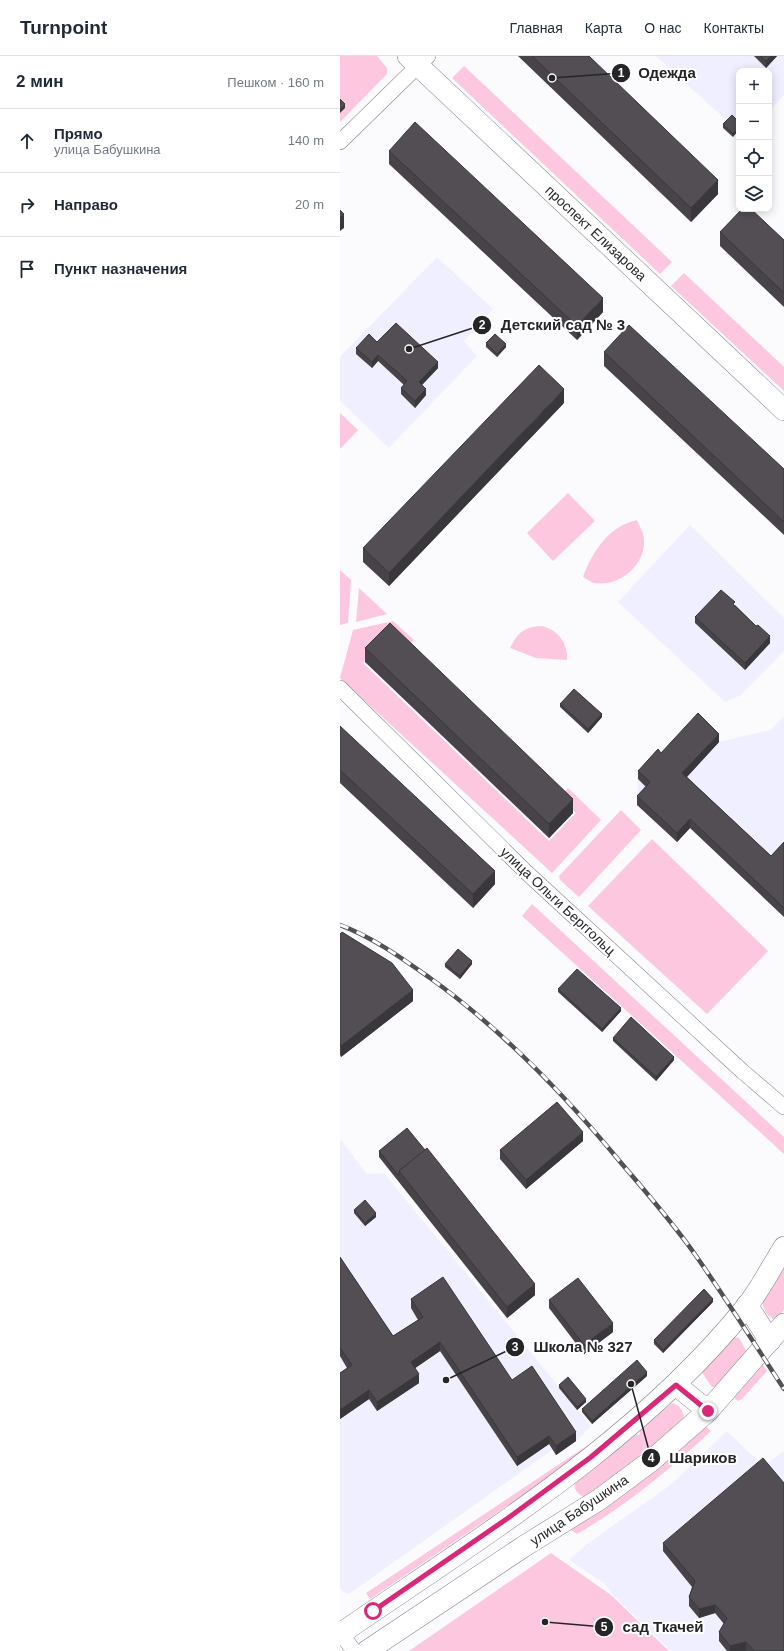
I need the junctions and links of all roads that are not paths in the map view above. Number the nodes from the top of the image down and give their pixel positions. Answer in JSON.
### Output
{"nodes":[{"id":1,"x":418,"y":59,"type":"edge"},
{"id":2,"x":340,"y":142,"type":"edge"},
{"id":3,"x":784,"y":410,"type":"edge"},
{"id":4,"x":340,"y":688,"type":"edge"},
{"id":5,"x":784,"y":1107,"type":"edge"},
{"id":6,"x":784,"y":1247,"type":"edge"},
{"id":7,"x":747,"y":1305,"type":"junction"},
{"id":8,"x":784,"y":1324,"type":"edge"},
{"id":9,"x":770,"y":1341,"type":"junction"},
{"id":10,"x":676,"y":1385,"type":"junction"},
{"id":11,"x":708,"y":1411,"type":"junction"},
{"id":12,"x":340,"y":1633,"type":"edge"},
{"id":13,"x":354,"y":1651,"type":"edge"},
{"id":14,"x":367,"y":1651,"type":"edge"}],
"edges":[{"from":1,"to":2,"type":"street"},
{"from":1,"to":3,"type":"street","name":"проспект Елизарова"},
{"from":4,"to":5,"type":"street","name":"улица Ольги Берггольц"},
{"from":6,"to":7,"type":"street"},
{"from":7,"to":9,"type":"street"},
{"from":7,"to":10,"type":"street"},
{"from":8,"to":9,"type":"street","name":"улица Бабушкина"},
{"from":9,"to":11,"type":"street","name":"улица Бабушкина"},
{"from":10,"to":11,"type":"street"},
{"from":10,"to":12,"type":"street"},
{"from":11,"to":14,"type":"street","name":"улица Бабушкина"},
{"from":12,"to":13,"type":"street"}]}
